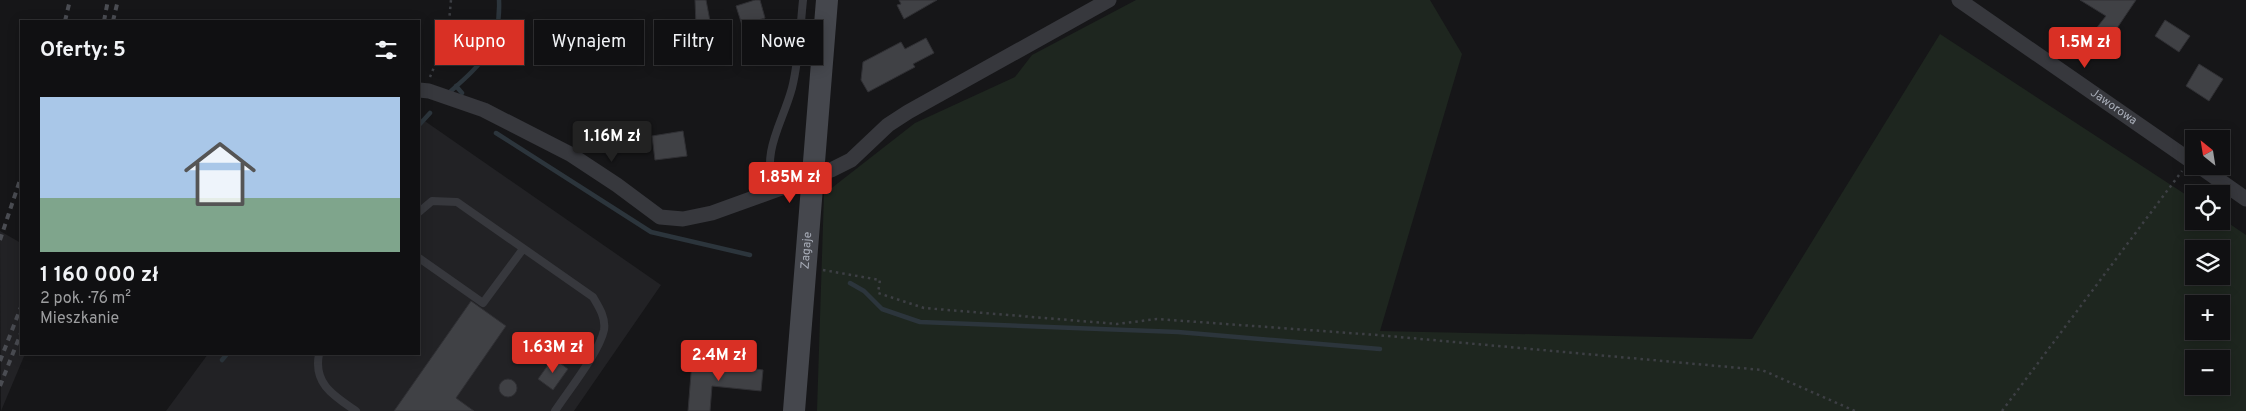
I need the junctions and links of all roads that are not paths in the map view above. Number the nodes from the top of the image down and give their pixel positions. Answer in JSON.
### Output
{"nodes":[{"id":1,"x":803,"y":0,"type":"edge"},
{"id":2,"x":827,"y":0,"type":"edge"},
{"id":3,"x":1109,"y":0,"type":"edge"},
{"id":4,"x":1959,"y":0,"type":"edge"},
{"id":5,"x":424,"y":91,"type":"edge"},
{"id":6,"x":2185,"y":157,"type":"edge"},
{"id":7,"x":2211,"y":175,"type":"edge"},
{"id":8,"x":811,"y":178,"type":"junction"},
{"id":9,"x":774,"y":191,"type":"junction"},
{"id":10,"x":2246,"y":199,"type":"edge"},
{"id":11,"x":420,"y":211,"type":"edge"},
{"id":12,"x":523,"y":249,"type":"junction"},
{"id":13,"x":420,"y":259,"type":"edge"},
{"id":14,"x":320,"y":355,"type":"edge"},
{"id":15,"x":356,"y":411,"type":"edge"},
{"id":16,"x":555,"y":411,"type":"edge"},
{"id":17,"x":794,"y":411,"type":"edge"}],
"edges":[{"from":1,"to":9,"type":"lane"},
{"from":2,"to":8,"type":"main road","name":"Zagaje"},
{"from":3,"to":8,"type":"street"},
{"from":4,"to":6,"type":"street","name":"Jaworowa"},
{"from":5,"to":9,"type":"street"},
{"from":7,"to":10,"type":"street","name":"Jaworowa"},
{"from":8,"to":9,"type":"street"},
{"from":8,"to":17,"type":"main road","name":"Zagaje"},
{"from":11,"to":12,"type":"lane"},
{"from":12,"to":13,"type":"lane"},
{"from":12,"to":16,"type":"lane"},
{"from":14,"to":15,"type":"lane"}]}
